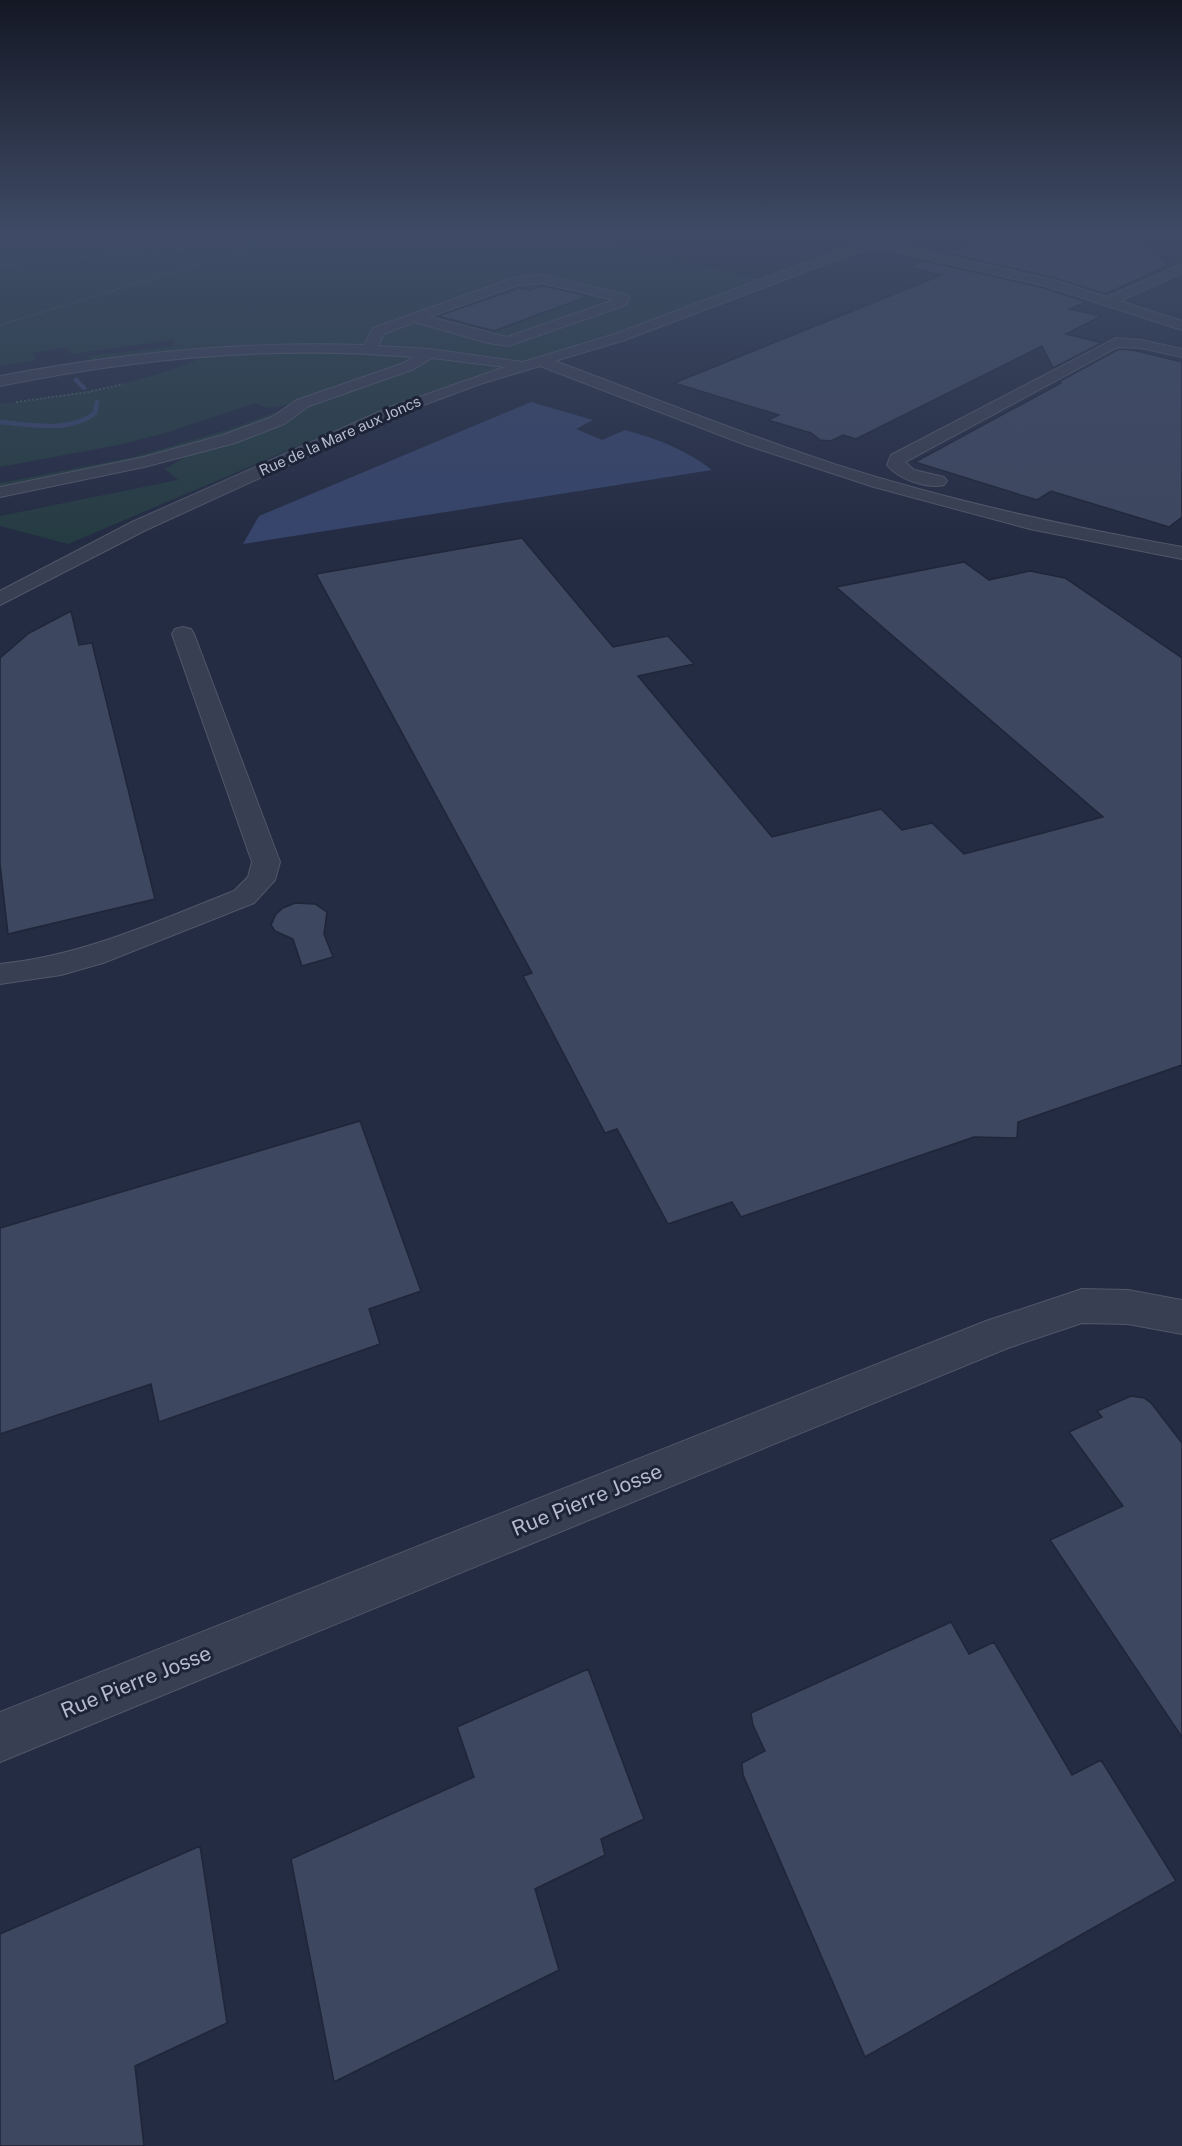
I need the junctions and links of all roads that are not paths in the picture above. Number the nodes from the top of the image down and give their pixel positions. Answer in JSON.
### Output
{"nodes":[{"id":1,"x":375,"y":336,"type":"edge"},
{"id":2,"x":480,"y":336,"type":"edge"},
{"id":3,"x":525,"y":336,"type":"edge"},
{"id":4,"x":620,"y":336,"type":"edge"},
{"id":5,"x":369,"y":348,"type":"junction"},
{"id":6,"x":429,"y":353,"type":"junction"},
{"id":7,"x":1182,"y":353,"type":"edge"},
{"id":8,"x":533,"y":363,"type":"junction"},
{"id":9,"x":0,"y":381,"type":"edge"},
{"id":10,"x":958,"y":486,"type":"dead end"},
{"id":11,"x":0,"y":492,"type":"edge"},
{"id":12,"x":1141,"y":529,"type":"dead end"},
{"id":13,"x":1160,"y":532,"type":"dead end"},
{"id":14,"x":1182,"y":553,"type":"edge"},
{"id":15,"x":0,"y":599,"type":"edge"},
{"id":16,"x":183,"y":634,"type":"dead end"},
{"id":17,"x":0,"y":974,"type":"edge"},
{"id":18,"x":1182,"y":1317,"type":"edge"},
{"id":19,"x":0,"y":1737,"type":"edge"}],
"edges":[{"from":1,"to":5,"type":"street"},
{"from":2,"to":3,"type":"street"},
{"from":4,"to":8,"type":"street","name":"Rue de la Mare aux Joncs"},
{"from":5,"to":6,"type":"street"},
{"from":5,"to":9,"type":"street"},
{"from":6,"to":8,"type":"street"},
{"from":6,"to":11,"type":"street"},
{"from":7,"to":10,"type":"street"},
{"from":8,"to":14,"type":"street"},
{"from":8,"to":15,"type":"street","name":"Rue de la Mare aux Joncs"},
{"from":12,"to":13,"type":"street"},
{"from":16,"to":17,"type":"street"},
{"from":18,"to":19,"type":"street","name":"Rue Pierre Josse"}]}
